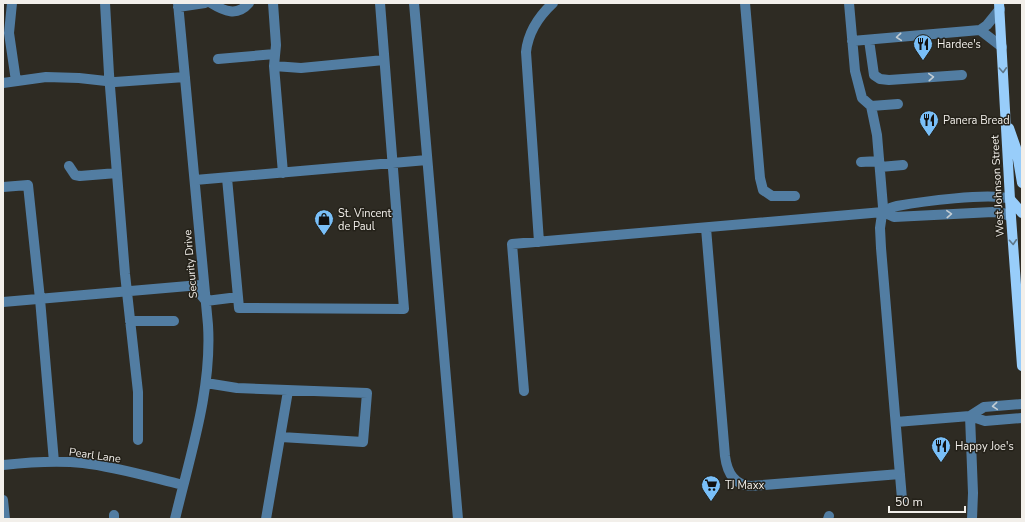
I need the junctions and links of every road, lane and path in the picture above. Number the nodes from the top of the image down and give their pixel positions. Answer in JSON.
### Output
{"nodes":[{"id":1,"x":12,"y":3,"type":"edge"},
{"id":2,"x":106,"y":3,"type":"edge"},
{"id":3,"x":206,"y":3,"type":"edge"},
{"id":4,"x":211,"y":3,"type":"edge"},
{"id":5,"x":248,"y":3,"type":"edge"},
{"id":6,"x":273,"y":3,"type":"edge"},
{"id":7,"x":380,"y":3,"type":"edge"},
{"id":8,"x":414,"y":3,"type":"edge"},
{"id":9,"x":553,"y":3,"type":"edge"},
{"id":10,"x":745,"y":3,"type":"edge"},
{"id":11,"x":849,"y":3,"type":"edge"},
{"id":12,"x":178,"y":5,"type":"edge"},
{"id":13,"x":1000,"y":6,"type":"edge"},
{"id":14,"x":980,"y":30,"type":"junction"},
{"id":15,"x":869,"y":40,"type":"junction"},
{"id":16,"x":852,"y":41,"type":"junction"},
{"id":17,"x":1002,"y":47,"type":"junction"},
{"id":18,"x":275,"y":54,"type":"junction"},
{"id":19,"x":218,"y":59,"type":"dead end"},
{"id":20,"x":384,"y":60,"type":"junction"},
{"id":21,"x":274,"y":66,"type":"junction"},
{"id":22,"x":874,"y":75,"type":"junction"},
{"id":23,"x":962,"y":75,"type":"dead end"},
{"id":24,"x":185,"y":77,"type":"junction"},
{"id":25,"x":16,"y":81,"type":"junction"},
{"id":26,"x":110,"y":81,"type":"junction"},
{"id":27,"x":858,"y":82,"type":"junction"},
{"id":28,"x":3,"y":83,"type":"edge"},
{"id":29,"x":898,"y":104,"type":"dead end"},
{"id":30,"x":871,"y":106,"type":"junction"},
{"id":31,"x":1006,"y":121,"type":"junction"},
{"id":32,"x":427,"y":160,"type":"junction"},
{"id":33,"x":861,"y":162,"type":"dead end"},
{"id":34,"x":392,"y":163,"type":"junction"},
{"id":35,"x":879,"y":164,"type":"junction"},
{"id":36,"x":903,"y":165,"type":"dead end"},
{"id":37,"x":70,"y":166,"type":"dead end"},
{"id":38,"x":117,"y":173,"type":"junction"},
{"id":39,"x":283,"y":173,"type":"junction"},
{"id":40,"x":227,"y":178,"type":"junction"},
{"id":41,"x":195,"y":180,"type":"junction"},
{"id":42,"x":1022,"y":183,"type":"edge"},
{"id":43,"x":3,"y":187,"type":"edge"},
{"id":44,"x":794,"y":196,"type":"dead end"},
{"id":45,"x":1010,"y":199,"type":"junction"},
{"id":46,"x":930,"y":202,"type":"junction"},
{"id":47,"x":883,"y":212,"type":"junction"},
{"id":48,"x":1022,"y":213,"type":"edge"},
{"id":49,"x":1011,"y":216,"type":"junction"},
{"id":50,"x":931,"y":219,"type":"junction"},
{"id":51,"x":706,"y":228,"type":"junction"},
{"id":52,"x":539,"y":242,"type":"junction"},
{"id":53,"x":205,"y":284,"type":"junction"},
{"id":54,"x":193,"y":286,"type":"junction"},
{"id":55,"x":127,"y":291,"type":"junction"},
{"id":56,"x":1017,"y":293,"type":"junction"},
{"id":57,"x":238,"y":297,"type":"junction"},
{"id":58,"x":40,"y":299,"type":"junction"},
{"id":59,"x":206,"y":301,"type":"junction"},
{"id":60,"x":3,"y":302,"type":"edge"},
{"id":61,"x":1022,"y":306,"type":"edge"},
{"id":62,"x":130,"y":321,"type":"junction"},
{"id":63,"x":174,"y":321,"type":"dead end"},
{"id":64,"x":1022,"y":366,"type":"edge"},
{"id":65,"x":206,"y":383,"type":"junction"},
{"id":66,"x":288,"y":391,"type":"junction"},
{"id":67,"x":524,"y":391,"type":"dead end"},
{"id":68,"x":1022,"y":404,"type":"edge"},
{"id":69,"x":970,"y":416,"type":"junction"},
{"id":70,"x":1022,"y":418,"type":"edge"},
{"id":71,"x":896,"y":422,"type":"junction"},
{"id":72,"x":281,"y":437,"type":"junction"},
{"id":73,"x":138,"y":440,"type":"dead end"},
{"id":74,"x":54,"y":462,"type":"junction"},
{"id":75,"x":3,"y":465,"type":"edge"},
{"id":76,"x":900,"y":474,"type":"junction"},
{"id":77,"x":183,"y":485,"type":"junction"},
{"id":78,"x":902,"y":499,"type":"dead end"},
{"id":79,"x":3,"y":500,"type":"edge"},
{"id":80,"x":5,"y":519,"type":"edge"},
{"id":81,"x":174,"y":519,"type":"edge"},
{"id":82,"x":266,"y":519,"type":"edge"},
{"id":83,"x":458,"y":519,"type":"edge"},
{"id":84,"x":972,"y":519,"type":"edge"}],
"edges":[{"from":1,"to":25,"type":"street"},
{"from":2,"to":26,"type":"street"},
{"from":3,"to":12,"type":"street"},
{"from":4,"to":5,"type":"street"},
{"from":6,"to":18,"type":"street"},
{"from":7,"to":20,"type":"street"},
{"from":8,"to":32,"type":"street"},
{"from":9,"to":52,"type":"street"},
{"from":10,"to":44,"type":"street"},
{"from":11,"to":16,"type":"street"},
{"from":12,"to":24,"type":"street","name":"Security Drive"},
{"from":13,"to":14,"type":"street"},
{"from":13,"to":17,"type":"main road","name":"West Johnson Street"},
{"from":14,"to":15,"type":"street","one_way":true},
{"from":14,"to":17,"type":"street"},
{"from":15,"to":16,"type":"street"},
{"from":15,"to":22,"type":"street"},
{"from":16,"to":27,"type":"street"},
{"from":17,"to":31,"type":"main road","name":"West Johnson Street","one_way":true},
{"from":18,"to":19,"type":"street"},
{"from":18,"to":21,"type":"street"},
{"from":20,"to":21,"type":"street"},
{"from":20,"to":34,"type":"street"},
{"from":21,"to":39,"type":"street"},
{"from":22,"to":23,"type":"street","one_way":true},
{"from":22,"to":27,"type":"street"},
{"from":24,"to":26,"type":"street"},
{"from":24,"to":41,"type":"street","name":"Security Drive"},
{"from":25,"to":26,"type":"street"},
{"from":25,"to":28,"type":"street"},
{"from":26,"to":38,"type":"street"},
{"from":27,"to":30,"type":"street"},
{"from":29,"to":30,"type":"street"},
{"from":30,"to":35,"type":"street"},
{"from":31,"to":42,"type":"main road"},
{"from":31,"to":45,"type":"main road","name":"West Johnson Street"},
{"from":32,"to":34,"type":"street"},
{"from":32,"to":83,"type":"street"},
{"from":33,"to":35,"type":"street"},
{"from":34,"to":39,"type":"street"},
{"from":34,"to":57,"type":"street"},
{"from":35,"to":36,"type":"street"},
{"from":35,"to":47,"type":"street"},
{"from":37,"to":38,"type":"street"},
{"from":38,"to":55,"type":"street"},
{"from":39,"to":40,"type":"street"},
{"from":40,"to":41,"type":"street"},
{"from":40,"to":57,"type":"street"},
{"from":41,"to":53,"type":"street","name":"Security Drive"},
{"from":43,"to":58,"type":"street"},
{"from":45,"to":46,"type":"street"},
{"from":45,"to":48,"type":"main road"},
{"from":45,"to":49,"type":"main road","name":"West Johnson Street"},
{"from":46,"to":47,"type":"street"},
{"from":46,"to":50,"type":"street"},
{"from":47,"to":50,"type":"street"},
{"from":47,"to":51,"type":"street"},
{"from":47,"to":71,"type":"street"},
{"from":50,"to":49,"type":"street","one_way":true},
{"from":49,"to":56,"type":"main road","name":"West Johnson Street","one_way":true},
{"from":51,"to":52,"type":"street"},
{"from":51,"to":76,"type":"street"},
{"from":52,"to":67,"type":"street"},
{"from":53,"to":54,"type":"street"},
{"from":53,"to":59,"type":"street","name":"Security Drive"},
{"from":54,"to":55,"type":"street"},
{"from":54,"to":59,"type":"street"},
{"from":55,"to":58,"type":"street"},
{"from":55,"to":62,"type":"street"},
{"from":56,"to":61,"type":"main road"},
{"from":56,"to":64,"type":"main road","name":"West Johnson Street"},
{"from":57,"to":59,"type":"street"},
{"from":58,"to":60,"type":"street"},
{"from":58,"to":74,"type":"street"},
{"from":59,"to":65,"type":"street","name":"Security Drive"},
{"from":62,"to":63,"type":"street"},
{"from":62,"to":73,"type":"street"},
{"from":65,"to":66,"type":"street"},
{"from":65,"to":77,"type":"street","name":"Security Drive"},
{"from":66,"to":72,"type":"street"},
{"from":66,"to":72,"type":"street"},
{"from":68,"to":69,"type":"street","one_way":true},
{"from":69,"to":70,"type":"street"},
{"from":69,"to":71,"type":"street"},
{"from":69,"to":84,"type":"street"},
{"from":71,"to":76,"type":"street"},
{"from":72,"to":82,"type":"street"},
{"from":74,"to":75,"type":"street","name":"Pearl Lane"},
{"from":74,"to":77,"type":"street","name":"Pearl Lane"},
{"from":76,"to":78,"type":"street"},
{"from":77,"to":81,"type":"street","name":"Security Drive"},
{"from":79,"to":80,"type":"street"}]}
